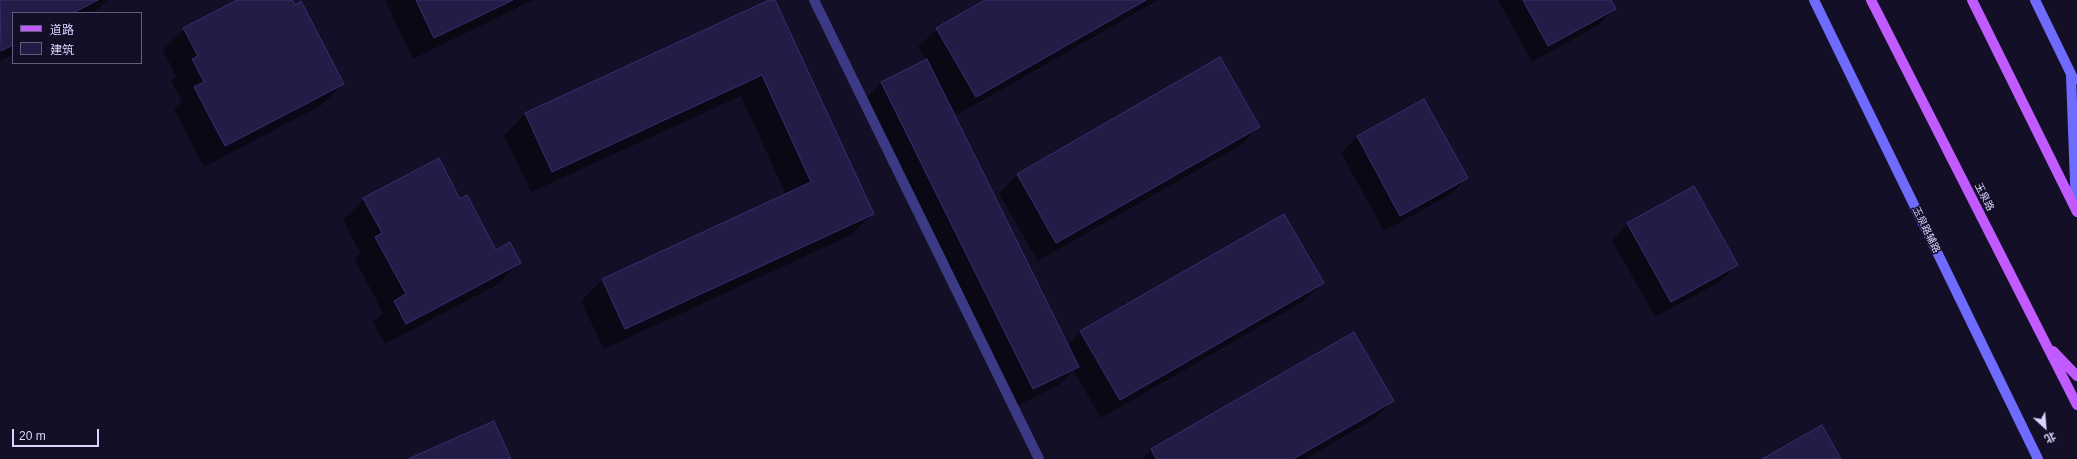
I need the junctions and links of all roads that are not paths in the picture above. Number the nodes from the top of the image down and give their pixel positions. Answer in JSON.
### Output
{"nodes":[{"id":1,"x":814,"y":0,"type":"edge"},
{"id":2,"x":1814,"y":0,"type":"edge"},
{"id":3,"x":1872,"y":0,"type":"edge"},
{"id":4,"x":1972,"y":0,"type":"edge"},
{"id":5,"x":2035,"y":0,"type":"edge"},
{"id":6,"x":2071,"y":75,"type":"junction"},
{"id":7,"x":2077,"y":88,"type":"edge"},
{"id":8,"x":2076,"y":212,"type":"edge"},
{"id":9,"x":2045,"y":342,"type":"junction"},
{"id":10,"x":2077,"y":376,"type":"edge"},
{"id":11,"x":2077,"y":405,"type":"edge"},
{"id":12,"x":1038,"y":459,"type":"edge"},
{"id":13,"x":2038,"y":459,"type":"edge"}],
"edges":[{"from":1,"to":12,"type":"street"},
{"from":2,"to":13,"type":"street","name":"玉泉路辅路"},
{"from":3,"to":9,"type":"main road","name":"玉泉路"},
{"from":4,"to":8,"type":"main road"},
{"from":5,"to":6,"type":"street"},
{"from":6,"to":7,"type":"street"},
{"from":6,"to":8,"type":"street"},
{"from":9,"to":10,"type":"main road"},
{"from":9,"to":11,"type":"main road","name":"玉泉路"}]}
